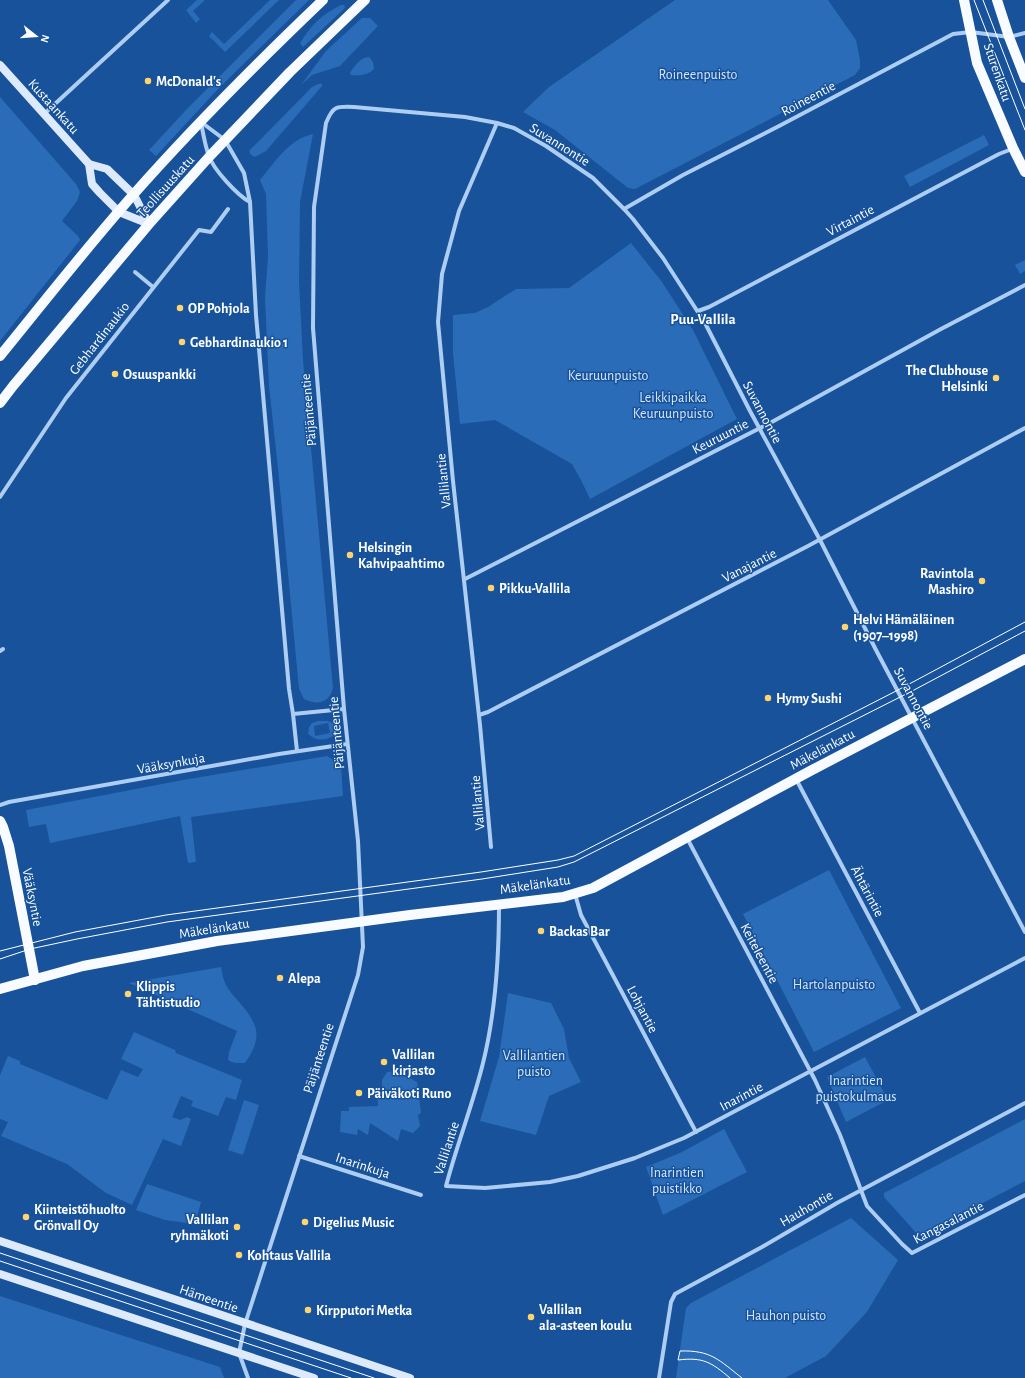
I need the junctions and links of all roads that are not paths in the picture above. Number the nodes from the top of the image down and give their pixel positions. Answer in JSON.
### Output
{"nodes":[{"id":1,"x":168,"y":0,"type":"edge"},
{"id":2,"x":322,"y":0,"type":"edge"},
{"id":3,"x":365,"y":0,"type":"edge"},
{"id":4,"x":964,"y":0,"type":"edge"},
{"id":5,"x":997,"y":0,"type":"edge"},
{"id":6,"x":972,"y":32,"type":"junction"},
{"id":7,"x":1025,"y":33,"type":"edge"},
{"id":8,"x":1009,"y":37,"type":"junction"},
{"id":9,"x":0,"y":65,"type":"edge"},
{"id":10,"x":1025,"y":78,"type":"edge"},
{"id":11,"x":44,"y":114,"type":"junction"},
{"id":12,"x":201,"y":122,"type":"junction"},
{"id":13,"x":326,"y":123,"type":"joint"},
{"id":14,"x":497,"y":123,"type":"junction"},
{"id":15,"x":225,"y":140,"type":"junction"},
{"id":16,"x":1013,"y":148,"type":"junction"},
{"id":17,"x":209,"y":157,"type":"junction"},
{"id":18,"x":89,"y":164,"type":"junction"},
{"id":19,"x":1025,"y":172,"type":"edge"},
{"id":20,"x":134,"y":195,"type":"junction"},
{"id":21,"x":250,"y":202,"type":"junction"},
{"id":22,"x":228,"y":209,"type":"dead end"},
{"id":23,"x":624,"y":209,"type":"junction"},
{"id":24,"x":119,"y":212,"type":"junction"},
{"id":25,"x":149,"y":224,"type":"junction"},
{"id":26,"x":135,"y":272,"type":"dead end"},
{"id":27,"x":1025,"y":285,"type":"edge"},
{"id":28,"x":153,"y":287,"type":"junction"},
{"id":29,"x":698,"y":311,"type":"junction"},
{"id":30,"x":0,"y":356,"type":"edge"},
{"id":31,"x":0,"y":403,"type":"edge"},
{"id":32,"x":759,"y":428,"type":"junction"},
{"id":33,"x":1025,"y":428,"type":"edge"},
{"id":34,"x":0,"y":497,"type":"edge"},
{"id":35,"x":820,"y":540,"type":"junction"},
{"id":36,"x":465,"y":579,"type":"junction"},
{"id":37,"x":1025,"y":659,"type":"edge"},
{"id":38,"x":344,"y":709,"type":"junction"},
{"id":39,"x":293,"y":714,"type":"junction"},
{"id":40,"x":479,"y":715,"type":"junction"},
{"id":41,"x":913,"y":718,"type":"junction"},
{"id":42,"x":347,"y":744,"type":"junction"},
{"id":43,"x":296,"y":751,"type":"junction"},
{"id":44,"x":796,"y":779,"type":"junction"},
{"id":45,"x":0,"y":805,"type":"edge"},
{"id":46,"x":0,"y":821,"type":"edge"},
{"id":47,"x":687,"y":837,"type":"junction"},
{"id":48,"x":492,"y":847,"type":"dead end"},
{"id":49,"x":575,"y":894,"type":"junction"},
{"id":50,"x":499,"y":904,"type":"junction"},
{"id":51,"x":362,"y":922,"type":"junction"},
{"id":52,"x":1025,"y":932,"type":"edge"},
{"id":53,"x":1025,"y":958,"type":"edge"},
{"id":54,"x":36,"y":980,"type":"junction"},
{"id":55,"x":0,"y":989,"type":"edge"},
{"id":56,"x":920,"y":1013,"type":"junction"},
{"id":57,"x":810,"y":1072,"type":"junction"},
{"id":58,"x":1025,"y":1103,"type":"edge"},
{"id":59,"x":696,"y":1132,"type":"junction"},
{"id":60,"x":299,"y":1156,"type":"junction"},
{"id":61,"x":446,"y":1186,"type":"joint"},
{"id":62,"x":861,"y":1190,"type":"junction"},
{"id":63,"x":422,"y":1195,"type":"dead end"},
{"id":64,"x":1025,"y":1196,"type":"edge"},
{"id":65,"x":0,"y":1241,"type":"edge"},
{"id":66,"x":0,"y":1274,"type":"edge"},
{"id":67,"x":245,"y":1324,"type":"junction"},
{"id":68,"x":239,"y":1352,"type":"junction"},
{"id":69,"x":248,"y":1378,"type":"edge"},
{"id":70,"x":314,"y":1378,"type":"edge"},
{"id":71,"x":410,"y":1378,"type":"edge"},
{"id":72,"x":659,"y":1378,"type":"edge"}],
"edges":[{"from":1,"to":11,"type":"street"},
{"from":2,"to":12,"type":"main road","name":"Teollisuuskatu"},
{"from":3,"to":15,"type":"main road","name":"Teollisuuskatu"},
{"from":4,"to":6,"type":"main road","name":"Sturenkatu"},
{"from":5,"to":8,"type":"main road","name":"Sturenkatu"},
{"from":6,"to":8,"type":"street","name":"Roineentie"},
{"from":6,"to":16,"type":"main road","name":"Sturenkatu"},
{"from":6,"to":23,"type":"street","name":"Roineentie"},
{"from":7,"to":8,"type":"street"},
{"from":8,"to":10,"type":"main road","name":"Sturenkatu"},
{"from":9,"to":11,"type":"main road","name":"Kustaankatu"},
{"from":11,"to":18,"type":"main road","name":"Kustaankatu"},
{"from":12,"to":15,"type":"street"},
{"from":12,"to":17,"type":"street"},
{"from":12,"to":20,"type":"main road","name":"Teollisuuskatu"},
{"from":13,"to":14,"type":"street","name":"Suvannontie"},
{"from":13,"to":38,"type":"street","name":"Päijänteentie"},
{"from":14,"to":23,"type":"street","name":"Suvannontie"},
{"from":14,"to":36,"type":"street","name":"Vallilantie"},
{"from":15,"to":17,"type":"main road","name":"Teollisuuskatu"},
{"from":15,"to":21,"type":"street"},
{"from":16,"to":19,"type":"main road","name":"Sturenkatu"},
{"from":16,"to":29,"type":"street","name":"Virtaintie"},
{"from":17,"to":21,"type":"street"},
{"from":17,"to":25,"type":"main road","name":"Teollisuuskatu"},
{"from":18,"to":20,"type":"main road"},
{"from":18,"to":24,"type":"main road"},
{"from":20,"to":24,"type":"main road","name":"Teollisuuskatu"},
{"from":20,"to":25,"type":"main road"},
{"from":21,"to":39,"type":"street"},
{"from":22,"to":28,"type":"street","name":"Gebhardinaukio"},
{"from":23,"to":29,"type":"street","name":"Suvannontie"},
{"from":24,"to":25,"type":"main road"},
{"from":24,"to":30,"type":"main road","name":"Teollisuuskatu"},
{"from":25,"to":31,"type":"main road","name":"Teollisuuskatu"},
{"from":26,"to":28,"type":"street"},
{"from":27,"to":32,"type":"street","name":"Keuruuntie"},
{"from":28,"to":34,"type":"street","name":"Gebhardinaukio"},
{"from":29,"to":32,"type":"street","name":"Suvannontie"},
{"from":32,"to":35,"type":"street","name":"Suvannontie"},
{"from":32,"to":36,"type":"street","name":"Keuruuntie"},
{"from":33,"to":35,"type":"street","name":"Vanajantie"},
{"from":35,"to":40,"type":"street","name":"Vanajantie"},
{"from":35,"to":41,"type":"street","name":"Suvannontie"},
{"from":36,"to":40,"type":"street","name":"Vallilantie"},
{"from":37,"to":41,"type":"main road","name":"Mäkelänkatu"},
{"from":38,"to":39,"type":"street"},
{"from":38,"to":42,"type":"street","name":"Päijänteentie"},
{"from":39,"to":43,"type":"street"},
{"from":40,"to":48,"type":"street","name":"Vallilantie"},
{"from":41,"to":44,"type":"main road","name":"Mäkelänkatu"},
{"from":41,"to":52,"type":"street","name":"Suvannontie"},
{"from":42,"to":43,"type":"street","name":"Vääksynkuja"},
{"from":42,"to":51,"type":"street","name":"Päijänteentie"},
{"from":43,"to":45,"type":"street","name":"Vääksynkuja"},
{"from":44,"to":47,"type":"main road","name":"Mäkelänkatu"},
{"from":44,"to":56,"type":"street","name":"Ähtärintie"},
{"from":46,"to":54,"type":"main road","name":"Vääksyntie"},
{"from":47,"to":49,"type":"main road","name":"Mäkelänkatu"},
{"from":47,"to":57,"type":"street","name":"Keiteleentie"},
{"from":49,"to":50,"type":"main road","name":"Mäkelänkatu"},
{"from":49,"to":59,"type":"street","name":"Lohjantie"},
{"from":50,"to":51,"type":"main road","name":"Mäkelänkatu"},
{"from":50,"to":61,"type":"street","name":"Vallilantie"},
{"from":51,"to":54,"type":"main road","name":"Mäkelänkatu"},
{"from":51,"to":60,"type":"street","name":"Päijänteentie"},
{"from":53,"to":56,"type":"street","name":"Inarintie"},
{"from":54,"to":55,"type":"main road","name":"Mäkelänkatu"},
{"from":56,"to":57,"type":"street","name":"Inarintie"},
{"from":57,"to":59,"type":"street","name":"Inarintie"},
{"from":57,"to":62,"type":"street","name":"Keiteleentie"},
{"from":58,"to":62,"type":"street","name":"Hauhontie"},
{"from":59,"to":61,"type":"street","name":"Inarintie"},
{"from":60,"to":63,"type":"street","name":"Inarinkuja"},
{"from":60,"to":67,"type":"street","name":"Päijänteentie"},
{"from":62,"to":64,"type":"street","name":"Kangasalantie"},
{"from":62,"to":72,"type":"street","name":"Hauhontie"},
{"from":65,"to":67,"type":"main road","name":"Hämeentie"},
{"from":66,"to":68,"type":"main road"},
{"from":67,"to":68,"type":"street","name":"Päijänteentie"},
{"from":67,"to":71,"type":"main road","name":"Hämeentie"},
{"from":68,"to":69,"type":"street"},
{"from":68,"to":70,"type":"main road"}]}
